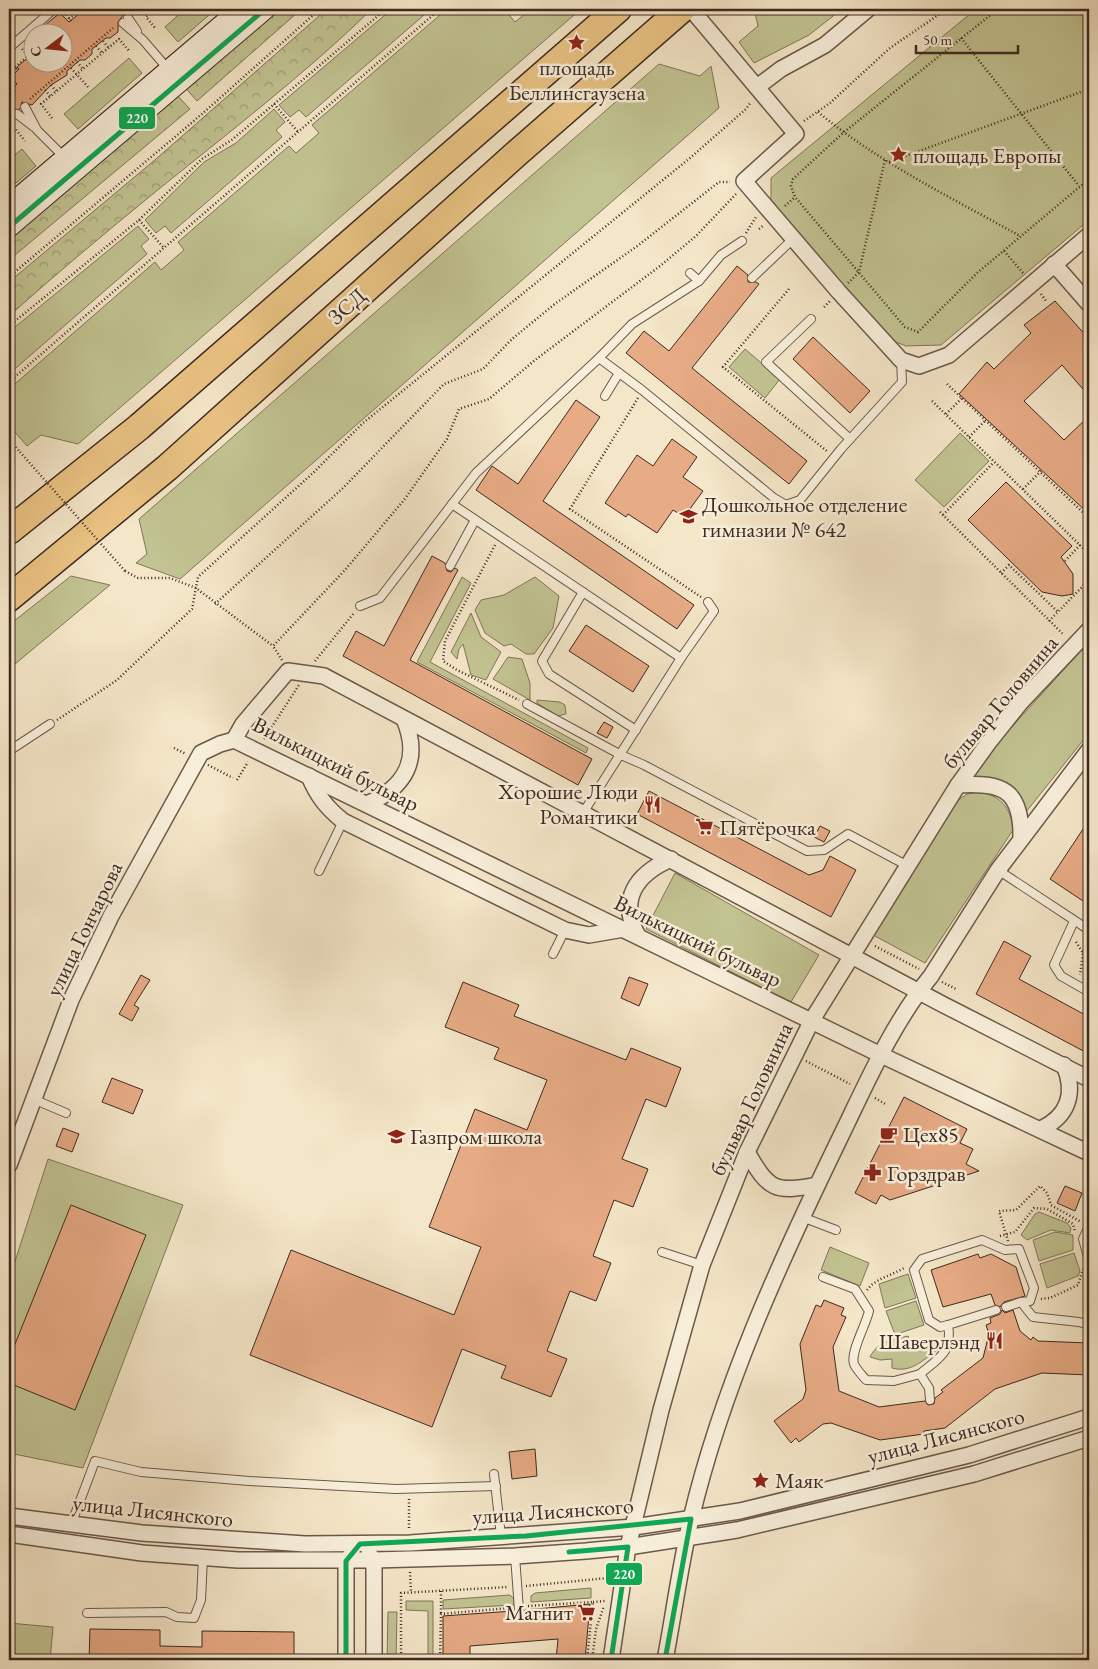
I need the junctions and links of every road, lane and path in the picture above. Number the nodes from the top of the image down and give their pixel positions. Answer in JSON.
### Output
{"nodes":[{"id":1,"x":54,"y":9,"type":"edge"},
{"id":2,"x":61,"y":9,"type":"edge"},
{"id":3,"x":84,"y":9,"type":"edge"},
{"id":4,"x":155,"y":9,"type":"edge"},
{"id":5,"x":241,"y":9,"type":"edge"},
{"id":6,"x":265,"y":9,"type":"edge"},
{"id":7,"x":320,"y":9,"type":"edge"},
{"id":8,"x":386,"y":9,"type":"edge"},
{"id":9,"x":440,"y":9,"type":"edge"},
{"id":10,"x":618,"y":9,"type":"edge"},
{"id":11,"x":682,"y":9,"type":"edge"},
{"id":12,"x":691,"y":9,"type":"edge"},
{"id":13,"x":868,"y":9,"type":"edge"},
{"id":14,"x":946,"y":9,"type":"edge"},
{"id":15,"x":998,"y":9,"type":"edge"},
{"id":16,"x":125,"y":21,"type":"dead end"},
{"id":17,"x":113,"y":28,"type":"dead end"},
{"id":18,"x":156,"y":29,"type":"dead end"},
{"id":19,"x":961,"y":38,"type":"junction"},
{"id":20,"x":103,"y":40,"type":"dead end"},
{"id":21,"x":96,"y":46,"type":"dead end"},
{"id":22,"x":9,"y":48,"type":"edge"},
{"id":23,"x":108,"y":48,"type":"junction"},
{"id":24,"x":130,"y":52,"type":"dead end"},
{"id":25,"x":102,"y":53,"type":"junction"},
{"id":26,"x":9,"y":60,"type":"edge"},
{"id":27,"x":77,"y":62,"type":"dead end"},
{"id":28,"x":22,"y":63,"type":"edge"},
{"id":29,"x":17,"y":69,"type":"junction"},
{"id":30,"x":72,"y":69,"type":"edge"},
{"id":31,"x":83,"y":69,"type":"junction"},
{"id":32,"x":76,"y":74,"type":"junction"},
{"id":33,"x":9,"y":76,"type":"edge"},
{"id":34,"x":174,"y":76,"type":"junction"},
{"id":35,"x":51,"y":85,"type":"dead end"},
{"id":36,"x":757,"y":87,"type":"junction"},
{"id":37,"x":88,"y":88,"type":"dead end"},
{"id":38,"x":1089,"y":89,"type":"edge"},
{"id":39,"x":45,"y":90,"type":"dead end"},
{"id":40,"x":56,"y":91,"type":"junction"},
{"id":41,"x":50,"y":96,"type":"junction"},
{"id":42,"x":30,"y":99,"type":"dead end"},
{"id":43,"x":274,"y":104,"type":"junction"},
{"id":44,"x":25,"y":107,"type":"dead end"},
{"id":45,"x":818,"y":112,"type":"junction"},
{"id":46,"x":18,"y":114,"type":"dead end"},
{"id":47,"x":1021,"y":114,"type":"junction"},
{"id":48,"x":52,"y":118,"type":"dead end"},
{"id":49,"x":793,"y":129,"type":"junction"},
{"id":50,"x":9,"y":130,"type":"edge"},
{"id":51,"x":37,"y":130,"type":"junction"},
{"id":52,"x":298,"y":132,"type":"junction"},
{"id":53,"x":843,"y":133,"type":"junction"},
{"id":54,"x":25,"y":141,"type":"dead end"},
{"id":55,"x":886,"y":160,"type":"junction"},
{"id":56,"x":890,"y":162,"type":"junction"},
{"id":57,"x":70,"y":164,"type":"junction"},
{"id":58,"x":1089,"y":179,"type":"edge"},
{"id":59,"x":744,"y":181,"type":"junction"},
{"id":60,"x":1079,"y":186,"type":"junction"},
{"id":61,"x":9,"y":206,"type":"edge"},
{"id":62,"x":766,"y":208,"type":"junction"},
{"id":63,"x":139,"y":220,"type":"junction"},
{"id":64,"x":9,"y":227,"type":"edge"},
{"id":65,"x":1089,"y":235,"type":"edge"},
{"id":66,"x":1020,"y":236,"type":"junction"},
{"id":67,"x":793,"y":239,"type":"junction"},
{"id":68,"x":742,"y":241,"type":"joint"},
{"id":69,"x":164,"y":248,"type":"junction"},
{"id":70,"x":1054,"y":264,"type":"junction"},
{"id":71,"x":859,"y":272,"type":"junction"},
{"id":72,"x":690,"y":273,"type":"dead end"},
{"id":73,"x":9,"y":276,"type":"edge"},
{"id":74,"x":752,"y":278,"type":"dead end"},
{"id":75,"x":698,"y":281,"type":"junction"},
{"id":76,"x":839,"y":292,"type":"junction"},
{"id":77,"x":1089,"y":304,"type":"edge"},
{"id":78,"x":824,"y":307,"type":"dead end"},
{"id":79,"x":811,"y":319,"type":"dead end"},
{"id":80,"x":9,"y":326,"type":"edge"},
{"id":81,"x":599,"y":358,"type":"junction"},
{"id":82,"x":901,"y":360,"type":"junction"},
{"id":83,"x":619,"y":373,"type":"junction"},
{"id":84,"x":9,"y":382,"type":"edge"},
{"id":85,"x":947,"y":384,"type":"dead end"},
{"id":86,"x":642,"y":390,"type":"junction"},
{"id":87,"x":605,"y":396,"type":"dead end"},
{"id":88,"x":962,"y":398,"type":"junction"},
{"id":89,"x":932,"y":401,"type":"dead end"},
{"id":90,"x":946,"y":414,"type":"junction"},
{"id":91,"x":986,"y":420,"type":"junction"},
{"id":92,"x":969,"y":437,"type":"junction"},
{"id":93,"x":9,"y":439,"type":"edge"},
{"id":94,"x":850,"y":440,"type":"junction"},
{"id":95,"x":994,"y":462,"type":"junction"},
{"id":96,"x":1040,"y":471,"type":"junction"},
{"id":97,"x":1023,"y":489,"type":"junction"},
{"id":98,"x":452,"y":504,"type":"junction"},
{"id":99,"x":940,"y":512,"type":"dead end"},
{"id":100,"x":943,"y":515,"type":"junction"},
{"id":101,"x":1089,"y":518,"type":"edge"},
{"id":102,"x":475,"y":520,"type":"junction"},
{"id":103,"x":9,"y":531,"type":"edge"},
{"id":104,"x":500,"y":536,"type":"junction"},
{"id":105,"x":1080,"y":545,"type":"junction"},
{"id":106,"x":1089,"y":554,"type":"edge"},
{"id":107,"x":1065,"y":561,"type":"dead end"},
{"id":108,"x":450,"y":566,"type":"dead end"},
{"id":109,"x":1001,"y":573,"type":"junction"},
{"id":110,"x":1089,"y":580,"type":"edge"},
{"id":111,"x":196,"y":588,"type":"junction"},
{"id":112,"x":583,"y":592,"type":"junction"},
{"id":113,"x":9,"y":598,"type":"edge"},
{"id":114,"x":708,"y":602,"type":"joint"},
{"id":115,"x":216,"y":604,"type":"junction"},
{"id":116,"x":360,"y":606,"type":"joint"},
{"id":117,"x":1058,"y":612,"type":"junction"},
{"id":118,"x":1049,"y":621,"type":"junction"},
{"id":119,"x":1089,"y":630,"type":"edge"},
{"id":120,"x":1064,"y":636,"type":"dead end"},
{"id":121,"x":273,"y":646,"type":"junction"},
{"id":122,"x":681,"y":658,"type":"junction"},
{"id":123,"x":313,"y":664,"type":"dead end"},
{"id":124,"x":288,"y":671,"type":"junction"},
{"id":125,"x":301,"y":682,"type":"dead end"},
{"id":126,"x":527,"y":704,"type":"joint"},
{"id":127,"x":404,"y":718,"type":"junction"},
{"id":128,"x":50,"y":724,"type":"joint"},
{"id":129,"x":636,"y":730,"type":"junction"},
{"id":130,"x":234,"y":740,"type":"junction"},
{"id":131,"x":261,"y":742,"type":"dead end"},
{"id":132,"x":9,"y":751,"type":"edge"},
{"id":133,"x":1088,"y":755,"type":"edge"},
{"id":134,"x":621,"y":756,"type":"junction"},
{"id":135,"x":249,"y":761,"type":"dead end"},
{"id":136,"x":308,"y":776,"type":"junction"},
{"id":137,"x":237,"y":780,"type":"dead end"},
{"id":138,"x":958,"y":785,"type":"junction"},
{"id":139,"x":367,"y":804,"type":"junction"},
{"id":140,"x":583,"y":813,"type":"junction"},
{"id":141,"x":343,"y":821,"type":"junction"},
{"id":142,"x":1021,"y":839,"type":"junction"},
{"id":143,"x":670,"y":859,"type":"junction"},
{"id":144,"x":906,"y":865,"type":"junction"},
{"id":145,"x":998,"y":870,"type":"junction"},
{"id":146,"x":319,"y":872,"type":"dead end"},
{"id":147,"x":1074,"y":921,"type":"junction"},
{"id":148,"x":624,"y":929,"type":"junction"},
{"id":149,"x":565,"y":930,"type":"junction"},
{"id":150,"x":1089,"y":930,"type":"edge"},
{"id":151,"x":1069,"y":932,"type":"junction"},
{"id":152,"x":638,"y":936,"type":"junction"},
{"id":153,"x":867,"y":941,"type":"dead end"},
{"id":154,"x":1089,"y":944,"type":"edge"},
{"id":155,"x":1083,"y":953,"type":"junction"},
{"id":156,"x":553,"y":954,"type":"dead end"},
{"id":157,"x":852,"y":955,"type":"junction"},
{"id":158,"x":923,"y":971,"type":"dead end"},
{"id":159,"x":938,"y":980,"type":"dead end"},
{"id":160,"x":1078,"y":986,"type":"junction"},
{"id":161,"x":956,"y":989,"type":"dead end"},
{"id":162,"x":919,"y":991,"type":"junction"},
{"id":163,"x":1089,"y":992,"type":"edge"},
{"id":164,"x":812,"y":1020,"type":"junction"},
{"id":165,"x":881,"y":1055,"type":"junction"},
{"id":166,"x":802,"y":1058,"type":"dead end"},
{"id":167,"x":1064,"y":1065,"type":"junction"},
{"id":168,"x":1089,"y":1079,"type":"edge"},
{"id":169,"x":854,"y":1086,"type":"dead end"},
{"id":170,"x":871,"y":1096,"type":"dead end"},
{"id":171,"x":34,"y":1099,"type":"junction"},
{"id":172,"x":887,"y":1104,"type":"dead end"},
{"id":173,"x":66,"y":1113,"type":"dead end"},
{"id":174,"x":1041,"y":1130,"type":"junction"},
{"id":175,"x":747,"y":1152,"type":"junction"},
{"id":176,"x":1089,"y":1153,"type":"edge"},
{"id":177,"x":9,"y":1165,"type":"edge"},
{"id":178,"x":817,"y":1186,"type":"junction"},
{"id":179,"x":802,"y":1217,"type":"junction"},
{"id":180,"x":1089,"y":1227,"type":"edge"},
{"id":181,"x":836,"y":1230,"type":"dead end"},
{"id":182,"x":993,"y":1234,"type":"dead end"},
{"id":183,"x":1006,"y":1235,"type":"junction"},
{"id":184,"x":1076,"y":1237,"type":"dead end"},
{"id":185,"x":1010,"y":1249,"type":"junction"},
{"id":186,"x":662,"y":1252,"type":"dead end"},
{"id":187,"x":909,"y":1261,"type":"dead end"},
{"id":188,"x":1085,"y":1261,"type":"edge"},
{"id":189,"x":702,"y":1265,"type":"junction"},
{"id":190,"x":822,"y":1277,"type":"dead end"},
{"id":191,"x":866,"y":1292,"type":"dead end"},
{"id":192,"x":1030,"y":1298,"type":"junction"},
{"id":193,"x":1021,"y":1302,"type":"junction"},
{"id":194,"x":1006,"y":1307,"type":"dead end"},
{"id":195,"x":996,"y":1310,"type":"dead end"},
{"id":196,"x":948,"y":1325,"type":"junction"},
{"id":197,"x":1089,"y":1325,"type":"edge"},
{"id":198,"x":920,"y":1374,"type":"junction"},
{"id":199,"x":930,"y":1400,"type":"dead end"},
{"id":200,"x":1089,"y":1417,"type":"edge"},
{"id":201,"x":1089,"y":1438,"type":"edge"},
{"id":202,"x":494,"y":1474,"type":"dead end"},
{"id":203,"x":496,"y":1486,"type":"junction"},
{"id":204,"x":9,"y":1516,"type":"edge"},
{"id":205,"x":691,"y":1519,"type":"junction"},
{"id":206,"x":71,"y":1525,"type":"junction"},
{"id":207,"x":634,"y":1527,"type":"junction"},
{"id":208,"x":9,"y":1534,"type":"edge"},
{"id":209,"x":501,"y":1536,"type":"junction"},
{"id":210,"x":688,"y":1538,"type":"junction"},
{"id":211,"x":360,"y":1544,"type":"junction"},
{"id":212,"x":628,"y":1547,"type":"junction"},
{"id":213,"x":515,"y":1556,"type":"junction"},
{"id":214,"x":203,"y":1557,"type":"junction"},
{"id":215,"x":374,"y":1560,"type":"junction"},
{"id":216,"x":346,"y":1561,"type":"junction"},
{"id":217,"x":440,"y":1591,"type":"dead end"},
{"id":218,"x":605,"y":1601,"type":"dead end"},
{"id":219,"x":593,"y":1602,"type":"dead end"},
{"id":220,"x":519,"y":1610,"type":"dead end"},
{"id":221,"x":88,"y":1613,"type":"dead end"},
{"id":222,"x":441,"y":1614,"type":"dead end"},
{"id":223,"x":346,"y":1660,"type":"edge"},
{"id":224,"x":374,"y":1660,"type":"edge"},
{"id":225,"x":611,"y":1660,"type":"edge"},
{"id":226,"x":665,"y":1660,"type":"edge"}],
"edges":[{"from":1,"to":22,"type":"lane"},
{"from":2,"to":3,"type":"path"},
{"from":4,"to":18,"type":"path"},
{"from":5,"to":34,"type":"street"},
{"from":6,"to":34,"type":"street"},
{"from":7,"to":73,"type":"path"},
{"from":8,"to":43,"type":"path"},
{"from":9,"to":52,"type":"path"},
{"from":10,"to":103,"type":"highway","name":"ЗСД"},
{"from":11,"to":113,"type":"highway","name":"ЗСД"},
{"from":12,"to":36,"type":"street"},
{"from":13,"to":36,"type":"street"},
{"from":14,"to":45,"type":"path"},
{"from":15,"to":19,"type":"path"},
{"from":16,"to":34,"type":"lane"},
{"from":17,"to":42,"type":"path"},
{"from":19,"to":47,"type":"path"},
{"from":19,"to":53,"type":"path"},
{"from":20,"to":23,"type":"path"},
{"from":21,"to":25,"type":"path"},
{"from":23,"to":24,"type":"path"},
{"from":23,"to":25,"type":"path"},
{"from":25,"to":31,"type":"path"},
{"from":26,"to":29,"type":"path"},
{"from":27,"to":31,"type":"path"},
{"from":28,"to":29,"type":"path"},
{"from":29,"to":33,"type":"path"},
{"from":30,"to":32,"type":"path"},
{"from":31,"to":32,"type":"path"},
{"from":32,"to":37,"type":"path"},
{"from":32,"to":40,"type":"path"},
{"from":34,"to":57,"type":"street"},
{"from":35,"to":40,"type":"path"},
{"from":36,"to":49,"type":"street"},
{"from":36,"to":111,"type":"path"},
{"from":38,"to":47,"type":"path"},
{"from":39,"to":41,"type":"path"},
{"from":40,"to":41,"type":"path"},
{"from":41,"to":48,"type":"path"},
{"from":43,"to":52,"type":"path"},
{"from":43,"to":63,"type":"path"},
{"from":44,"to":51,"type":"lane"},
{"from":45,"to":49,"type":"path"},
{"from":45,"to":53,"type":"path"},
{"from":46,"to":51,"type":"lane"},
{"from":47,"to":56,"type":"path"},
{"from":47,"to":60,"type":"path"},
{"from":49,"to":59,"type":"street"},
{"from":50,"to":54,"type":"path"},
{"from":51,"to":57,"type":"lane"},
{"from":52,"to":69,"type":"path"},
{"from":53,"to":55,"type":"path"},
{"from":53,"to":71,"type":"path"},
{"from":55,"to":56,"type":"path"},
{"from":55,"to":71,"type":"path"},
{"from":56,"to":66,"type":"path"},
{"from":57,"to":61,"type":"street"},
{"from":57,"to":64,"type":"street"},
{"from":58,"to":60,"type":"path"},
{"from":59,"to":62,"type":"street"},
{"from":59,"to":115,"type":"path"},
{"from":59,"to":121,"type":"path"},
{"from":60,"to":66,"type":"path"},
{"from":62,"to":67,"type":"street"},
{"from":62,"to":68,"type":"path"},
{"from":63,"to":69,"type":"path"},
{"from":63,"to":80,"type":"path"},
{"from":65,"to":70,"type":"street"},
{"from":66,"to":71,"type":"path"},
{"from":67,"to":74,"type":"lane"},
{"from":67,"to":76,"type":"street"},
{"from":68,"to":75,"type":"lane"},
{"from":69,"to":84,"type":"path"},
{"from":70,"to":77,"type":"street"},
{"from":70,"to":82,"type":"street"},
{"from":71,"to":76,"type":"path"},
{"from":72,"to":75,"type":"lane"},
{"from":75,"to":81,"type":"lane"},
{"from":76,"to":78,"type":"path"},
{"from":76,"to":82,"type":"street"},
{"from":79,"to":94,"type":"lane"},
{"from":81,"to":83,"type":"lane"},
{"from":81,"to":98,"type":"lane"},
{"from":82,"to":94,"type":"lane"},
{"from":83,"to":86,"type":"lane"},
{"from":83,"to":87,"type":"lane"},
{"from":85,"to":88,"type":"path"},
{"from":86,"to":94,"type":"lane"},
{"from":86,"to":114,"type":"path"},
{"from":88,"to":90,"type":"path"},
{"from":88,"to":91,"type":"path"},
{"from":89,"to":90,"type":"path"},
{"from":90,"to":92,"type":"path"},
{"from":91,"to":92,"type":"path"},
{"from":91,"to":96,"type":"path"},
{"from":92,"to":95,"type":"path"},
{"from":93,"to":111,"type":"path","bridge":true},
{"from":95,"to":97,"type":"path"},
{"from":95,"to":100,"type":"path"},
{"from":96,"to":97,"type":"path"},
{"from":96,"to":101,"type":"path"},
{"from":97,"to":105,"type":"path"},
{"from":98,"to":102,"type":"lane"},
{"from":98,"to":116,"type":"lane"},
{"from":99,"to":100,"type":"path"},
{"from":100,"to":109,"type":"path"},
{"from":102,"to":104,"type":"lane"},
{"from":102,"to":108,"type":"lane"},
{"from":104,"to":112,"type":"lane"},
{"from":104,"to":126,"type":"path"},
{"from":105,"to":106,"type":"path"},
{"from":105,"to":107,"type":"path"},
{"from":109,"to":117,"type":"path"},
{"from":109,"to":118,"type":"path"},
{"from":110,"to":117,"type":"path"},
{"from":111,"to":115,"type":"path"},
{"from":111,"to":128,"type":"path"},
{"from":112,"to":122,"type":"lane"},
{"from":112,"to":129,"type":"lane"},
{"from":114,"to":122,"type":"lane"},
{"from":115,"to":121,"type":"path"},
{"from":116,"to":123,"type":"path"},
{"from":117,"to":118,"type":"path"},
{"from":118,"to":120,"type":"path"},
{"from":119,"to":138,"type":"street","name":"бульвар Головнина"},
{"from":121,"to":124,"type":"path"},
{"from":122,"to":129,"type":"lane"},
{"from":124,"to":127,"type":"street"},
{"from":124,"to":130,"type":"street","name":"Вилькицкий бульвар"},
{"from":125,"to":131,"type":"path"},
{"from":126,"to":134,"type":"lane"},
{"from":127,"to":139,"type":"street"},
{"from":127,"to":140,"type":"street"},
{"from":128,"to":132,"type":"lane"},
{"from":129,"to":134,"type":"lane"},
{"from":130,"to":136,"type":"street","name":"Вилькицкий бульвар"},
{"from":130,"to":171,"type":"street","name":"улица Гончарова"},
{"from":133,"to":142,"type":"street"},
{"from":134,"to":140,"type":"lane"},
{"from":134,"to":144,"type":"lane"},
{"from":135,"to":137,"type":"path"},
{"from":136,"to":139,"type":"street","name":"Вилькицкий бульвар"},
{"from":136,"to":141,"type":"street"},
{"from":138,"to":142,"type":"street"},
{"from":138,"to":144,"type":"street","name":"бульвар Головнина"},
{"from":139,"to":148,"type":"street","name":"Вилькицкий бульвар"},
{"from":140,"to":143,"type":"street"},
{"from":141,"to":146,"type":"lane"},
{"from":141,"to":149,"type":"street"},
{"from":142,"to":145,"type":"street"},
{"from":143,"to":152,"type":"street"},
{"from":143,"to":157,"type":"street"},
{"from":144,"to":157,"type":"street","name":"бульвар Головнина"},
{"from":145,"to":147,"type":"lane"},
{"from":145,"to":162,"type":"street"},
{"from":147,"to":150,"type":"lane"},
{"from":147,"to":151,"type":"lane"},
{"from":148,"to":149,"type":"street"},
{"from":148,"to":152,"type":"street","name":"Вилькицкий бульвар"},
{"from":149,"to":156,"type":"lane"},
{"from":151,"to":155,"type":"path"},
{"from":151,"to":160,"type":"lane"},
{"from":152,"to":164,"type":"street","name":"Вилькицкий бульвар"},
{"from":153,"to":158,"type":"path"},
{"from":154,"to":155,"type":"path"},
{"from":155,"to":160,"type":"path"},
{"from":157,"to":162,"type":"street"},
{"from":157,"to":164,"type":"street","name":"бульвар Головнина"},
{"from":159,"to":161,"type":"path"},
{"from":160,"to":163,"type":"lane"},
{"from":162,"to":165,"type":"street"},
{"from":162,"to":167,"type":"street"},
{"from":164,"to":165,"type":"street","name":"Вилькицкий бульвар"},
{"from":164,"to":175,"type":"street","name":"бульвар Головнина"},
{"from":165,"to":174,"type":"street","name":"Вилькицкий бульвар"},
{"from":165,"to":178,"type":"street"},
{"from":166,"to":169,"type":"path"},
{"from":167,"to":168,"type":"street"},
{"from":167,"to":174,"type":"street"},
{"from":170,"to":172,"type":"path"},
{"from":171,"to":173,"type":"lane"},
{"from":171,"to":177,"type":"street","name":"улица Гончарова"},
{"from":174,"to":176,"type":"street","name":"Вилькицкий бульвар"},
{"from":175,"to":178,"type":"street"},
{"from":175,"to":189,"type":"street","name":"бульвар Головнина"},
{"from":178,"to":179,"type":"street"},
{"from":179,"to":181,"type":"lane"},
{"from":179,"to":205,"type":"street"},
{"from":180,"to":183,"type":"path"},
{"from":180,"to":188,"type":"lane"},
{"from":182,"to":183,"type":"path"},
{"from":183,"to":184,"type":"path"},
{"from":183,"to":185,"type":"path"},
{"from":185,"to":192,"type":"lane"},
{"from":185,"to":196,"type":"lane"},
{"from":186,"to":189,"type":"lane"},
{"from":187,"to":191,"type":"path"},
{"from":188,"to":192,"type":"path"},
{"from":189,"to":207,"type":"street","name":"бульвар Головнина"},
{"from":190,"to":198,"type":"lane"},
{"from":192,"to":193,"type":"lane"},
{"from":193,"to":194,"type":"lane"},
{"from":193,"to":197,"type":"lane"},
{"from":195,"to":196,"type":"lane"},
{"from":196,"to":198,"type":"lane"},
{"from":198,"to":199,"type":"lane"},
{"from":200,"to":205,"type":"street","name":"улица Лисянского"},
{"from":201,"to":210,"type":"street","name":"улица Лисянского"},
{"from":202,"to":203,"type":"lane"},
{"from":203,"to":206,"type":"lane"},
{"from":203,"to":209,"type":"lane"},
{"from":204,"to":206,"type":"street","name":"улица Лисянского"},
{"from":205,"to":207,"type":"street","name":"улица Лисянского"},
{"from":205,"to":210,"type":"street"},
{"from":206,"to":211,"type":"street","name":"улица Лисянского"},
{"from":207,"to":209,"type":"street","name":"улица Лисянского"},
{"from":207,"to":212,"type":"street","name":"бульвар Головнина"},
{"from":208,"to":214,"type":"street","name":"улица Лисянского"},
{"from":209,"to":211,"type":"street","name":"улица Лисянского"},
{"from":210,"to":212,"type":"street","name":"улица Лисянского"},
{"from":210,"to":226,"type":"street"},
{"from":211,"to":215,"type":"street"},
{"from":211,"to":216,"type":"street"},
{"from":212,"to":213,"type":"street","name":"улица Лисянского"},
{"from":212,"to":225,"type":"street","name":"бульвар Головнина"},
{"from":213,"to":215,"type":"street","name":"улица Лисянского"},
{"from":213,"to":220,"type":"lane"},
{"from":214,"to":216,"type":"street","name":"улица Лисянского"},
{"from":214,"to":221,"type":"lane"},
{"from":215,"to":216,"type":"street","name":"улица Лисянского"},
{"from":215,"to":224,"type":"street"},
{"from":216,"to":223,"type":"street"},
{"from":217,"to":222,"type":"path"},
{"from":218,"to":219,"type":"path"}]}
